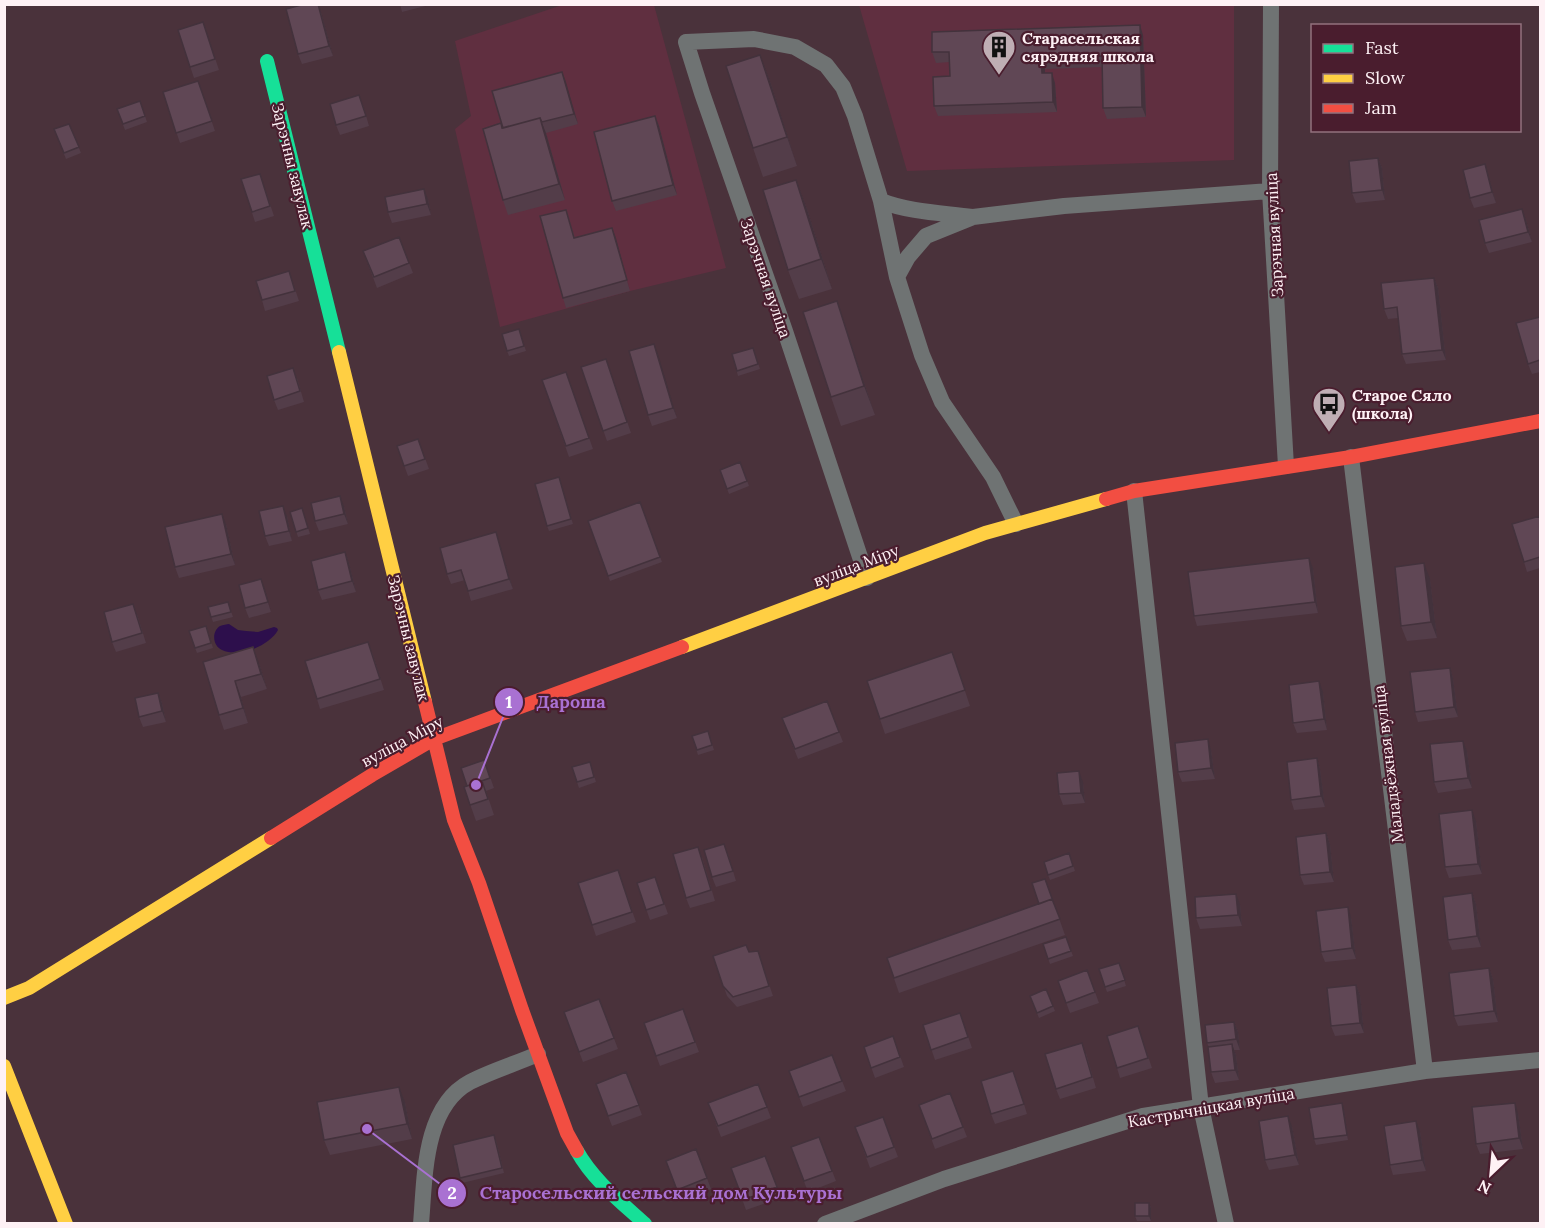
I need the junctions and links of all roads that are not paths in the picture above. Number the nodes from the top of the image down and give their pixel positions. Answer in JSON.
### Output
{"nodes":[{"id":1,"x":1271,"y":4,"type":"edge"},
{"id":2,"x":267,"y":61,"type":"dead end"},
{"id":3,"x":1270,"y":191,"type":"junction"},
{"id":4,"x":881,"y":201,"type":"junction"},
{"id":5,"x":973,"y":217,"type":"junction"},
{"id":6,"x":897,"y":278,"type":"junction"},
{"id":7,"x":1540,"y":421,"type":"edge"},
{"id":8,"x":1351,"y":457,"type":"junction"},
{"id":9,"x":1286,"y":466,"type":"junction"},
{"id":10,"x":1134,"y":491,"type":"junction"},
{"id":11,"x":1016,"y":524,"type":"junction"},
{"id":12,"x":867,"y":579,"type":"junction"},
{"id":13,"x":434,"y":739,"type":"junction"},
{"id":14,"x":4,"y":998,"type":"edge"},
{"id":15,"x":538,"y":1054,"type":"junction"},
{"id":16,"x":1540,"y":1060,"type":"edge"},
{"id":17,"x":4,"y":1066,"type":"edge"},
{"id":18,"x":1425,"y":1071,"type":"junction"},
{"id":19,"x":1201,"y":1107,"type":"junction"},
{"id":20,"x":66,"y":1224,"type":"edge"},
{"id":21,"x":421,"y":1224,"type":"edge"},
{"id":22,"x":645,"y":1224,"type":"edge"},
{"id":23,"x":825,"y":1224,"type":"edge"},
{"id":24,"x":1226,"y":1224,"type":"edge"}],
"edges":[{"from":1,"to":3,"type":"street","name":"Зарэчная вуліца"},
{"from":2,"to":13,"type":"street","name":"Зарэчны завулак"},
{"from":3,"to":5,"type":"street"},
{"from":3,"to":9,"type":"street","name":"Зарэчная вуліца"},
{"from":4,"to":5,"type":"street"},
{"from":4,"to":6,"type":"street"},
{"from":4,"to":12,"type":"street","name":"Зарэчная вуліца"},
{"from":5,"to":6,"type":"street"},
{"from":6,"to":11,"type":"street"},
{"from":7,"to":8,"type":"street","name":"вуліца Міру"},
{"from":8,"to":9,"type":"street","name":"вуліца Міру"},
{"from":8,"to":18,"type":"street","name":"Маладзёжная вуліца"},
{"from":9,"to":10,"type":"street","name":"вуліца Міру"},
{"from":10,"to":11,"type":"street","name":"вуліца Міру"},
{"from":10,"to":19,"type":"street"},
{"from":11,"to":12,"type":"street","name":"вуліца Міру"},
{"from":12,"to":13,"type":"street","name":"вуліца Міру"},
{"from":13,"to":14,"type":"street","name":"вуліца Міру"},
{"from":13,"to":15,"type":"street","name":"Зарэчны завулак"},
{"from":15,"to":21,"type":"street"},
{"from":15,"to":22,"type":"street"},
{"from":16,"to":18,"type":"street","name":"Кастрычніцкая вуліца"},
{"from":17,"to":20,"type":"street"},
{"from":18,"to":19,"type":"street","name":"Кастрычніцкая вуліца"},
{"from":19,"to":23,"type":"street","name":"Кастрычніцкая вуліца"},
{"from":19,"to":24,"type":"street"}]}
